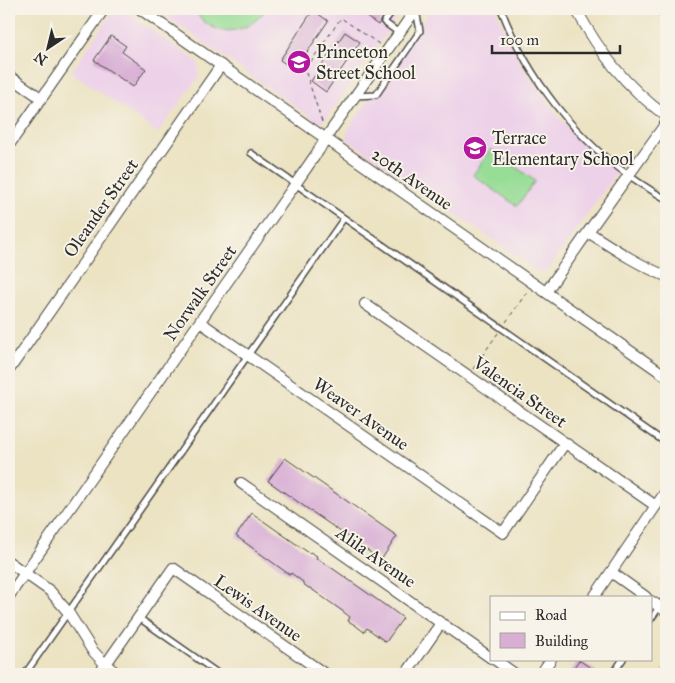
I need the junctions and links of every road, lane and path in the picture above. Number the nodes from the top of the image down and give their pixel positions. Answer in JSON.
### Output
{"nodes":[{"id":1,"x":104,"y":9,"type":"edge"},
{"id":2,"x":140,"y":9,"type":"edge"},
{"id":3,"x":394,"y":9,"type":"edge"},
{"id":4,"x":416,"y":9,"type":"edge"},
{"id":5,"x":501,"y":9,"type":"edge"},
{"id":6,"x":576,"y":9,"type":"edge"},
{"id":7,"x":659,"y":9,"type":"edge"},
{"id":8,"x":666,"y":19,"type":"edge"},
{"id":9,"x":399,"y":33,"type":"junction"},
{"id":10,"x":379,"y":44,"type":"dead end"},
{"id":11,"x":221,"y":65,"type":"junction"},
{"id":12,"x":9,"y":76,"type":"edge"},
{"id":13,"x":355,"y":96,"type":"junction"},
{"id":14,"x":41,"y":98,"type":"junction"},
{"id":15,"x":666,"y":116,"type":"edge"},
{"id":16,"x":322,"y":122,"type":"dead end"},
{"id":17,"x":666,"y":122,"type":"edge"},
{"id":18,"x":325,"y":139,"type":"junction"},
{"id":19,"x":9,"y":145,"type":"edge"},
{"id":20,"x":251,"y":153,"type":"dead end"},
{"id":21,"x":628,"y":175,"type":"junction"},
{"id":22,"x":296,"y":184,"type":"junction"},
{"id":23,"x":666,"y":199,"type":"edge"},
{"id":24,"x":344,"y":218,"type":"junction"},
{"id":25,"x":588,"y":232,"type":"junction"},
{"id":26,"x":666,"y":276,"type":"edge"},
{"id":27,"x":546,"y":292,"type":"junction"},
{"id":28,"x":365,"y":304,"type":"dead end"},
{"id":29,"x":200,"y":322,"type":"junction"},
{"id":30,"x":248,"y":355,"type":"junction"},
{"id":31,"x":9,"y":370,"type":"edge"},
{"id":32,"x":666,"y":376,"type":"edge"},
{"id":33,"x":666,"y":442,"type":"edge"},
{"id":34,"x":565,"y":443,"type":"junction"},
{"id":35,"x":241,"y":483,"type":"dead end"},
{"id":36,"x":666,"y":491,"type":"edge"},
{"id":37,"x":656,"y":506,"type":"junction"},
{"id":38,"x":9,"y":562,"type":"edge"},
{"id":39,"x":611,"y":572,"type":"junction"},
{"id":40,"x":25,"y":573,"type":"junction"},
{"id":41,"x":9,"y":596,"type":"edge"},
{"id":42,"x":595,"y":596,"type":"edge"},
{"id":43,"x":645,"y":596,"type":"edge"},
{"id":44,"x":666,"y":597,"type":"edge"},
{"id":45,"x":659,"y":606,"type":"edge"},
{"id":46,"x":68,"y":612,"type":"junction"},
{"id":47,"x":652,"y":617,"type":"edge"},
{"id":48,"x":138,"y":618,"type":"junction"},
{"id":49,"x":441,"y":623,"type":"junction"},
{"id":50,"x":490,"y":657,"type":"edge"},
{"id":51,"x":666,"y":658,"type":"edge"},
{"id":52,"x":495,"y":660,"type":"edge"},
{"id":53,"x":550,"y":660,"type":"edge"},
{"id":54,"x":623,"y":660,"type":"edge"},
{"id":55,"x":106,"y":665,"type":"junction"},
{"id":56,"x":26,"y":674,"type":"edge"},
{"id":57,"x":99,"y":674,"type":"edge"},
{"id":58,"x":118,"y":674,"type":"edge"},
{"id":59,"x":219,"y":674,"type":"edge"},
{"id":60,"x":325,"y":674,"type":"edge"},
{"id":61,"x":406,"y":674,"type":"edge"},
{"id":62,"x":515,"y":674,"type":"edge"},
{"id":63,"x":541,"y":674,"type":"edge"},
{"id":64,"x":613,"y":674,"type":"edge"},
{"id":65,"x":655,"y":674,"type":"edge"}],
"edges":[{"from":1,"to":14,"type":"street"},
{"from":2,"to":11,"type":"street","name":"20th Avenue"},
{"from":3,"to":9,"type":"lane"},
{"from":4,"to":9,"type":"street","name":"Norwalk Street"},
{"from":4,"to":13,"type":"lane"},
{"from":5,"to":21,"type":"lane"},
{"from":6,"to":15,"type":"street"},
{"from":7,"to":8,"type":"lane"},
{"from":9,"to":13,"type":"street","name":"Norwalk Street"},
{"from":10,"to":16,"type":"path"},
{"from":11,"to":18,"type":"street","name":"20th Avenue"},
{"from":11,"to":31,"type":"street","name":"Oleander Street"},
{"from":12,"to":14,"type":"street"},
{"from":13,"to":18,"type":"street","name":"Norwalk Street"},
{"from":14,"to":19,"type":"street"},
{"from":17,"to":21,"type":"street"},
{"from":18,"to":22,"type":"street","name":"Norwalk Street"},
{"from":18,"to":27,"type":"street","name":"20th Avenue"},
{"from":20,"to":22,"type":"lane"},
{"from":21,"to":23,"type":"lane"},
{"from":21,"to":25,"type":"street"},
{"from":22,"to":24,"type":"lane"},
{"from":22,"to":29,"type":"street","name":"Norwalk Street"},
{"from":24,"to":30,"type":"lane"},
{"from":24,"to":33,"type":"lane"},
{"from":25,"to":26,"type":"street"},
{"from":25,"to":27,"type":"street"},
{"from":27,"to":32,"type":"street","name":"20th Avenue"},
{"from":28,"to":34,"type":"street","name":"Valencia Street"},
{"from":29,"to":30,"type":"street","name":"Weaver Avenue"},
{"from":29,"to":40,"type":"street","name":"Norwalk Street"},
{"from":30,"to":34,"type":"street","name":"Weaver Avenue"},
{"from":30,"to":46,"type":"lane"},
{"from":34,"to":37,"type":"street","name":"Valencia Street"},
{"from":35,"to":49,"type":"street","name":"Alila Avenue"},
{"from":36,"to":37,"type":"street"},
{"from":37,"to":39,"type":"street"},
{"from":38,"to":40,"type":"street"},
{"from":39,"to":42,"type":"street"},
{"from":39,"to":43,"type":"street"},
{"from":40,"to":41,"type":"street","name":"Norwalk Street"},
{"from":40,"to":46,"type":"street"},
{"from":44,"to":45,"type":"lane"},
{"from":45,"to":47,"type":"lane"},
{"from":46,"to":55,"type":"street"},
{"from":46,"to":56,"type":"lane"},
{"from":48,"to":55,"type":"street"},
{"from":48,"to":59,"type":"lane"},
{"from":48,"to":60,"type":"street","name":"Lewis Avenue"},
{"from":49,"to":50,"type":"street","name":"Alila Avenue"},
{"from":49,"to":61,"type":"street"},
{"from":51,"to":65,"type":"path"},
{"from":52,"to":62,"type":"street","name":"Alila Avenue"},
{"from":53,"to":63,"type":"street"},
{"from":54,"to":64,"type":"lane"},
{"from":55,"to":57,"type":"street"},
{"from":55,"to":58,"type":"street"}]}
